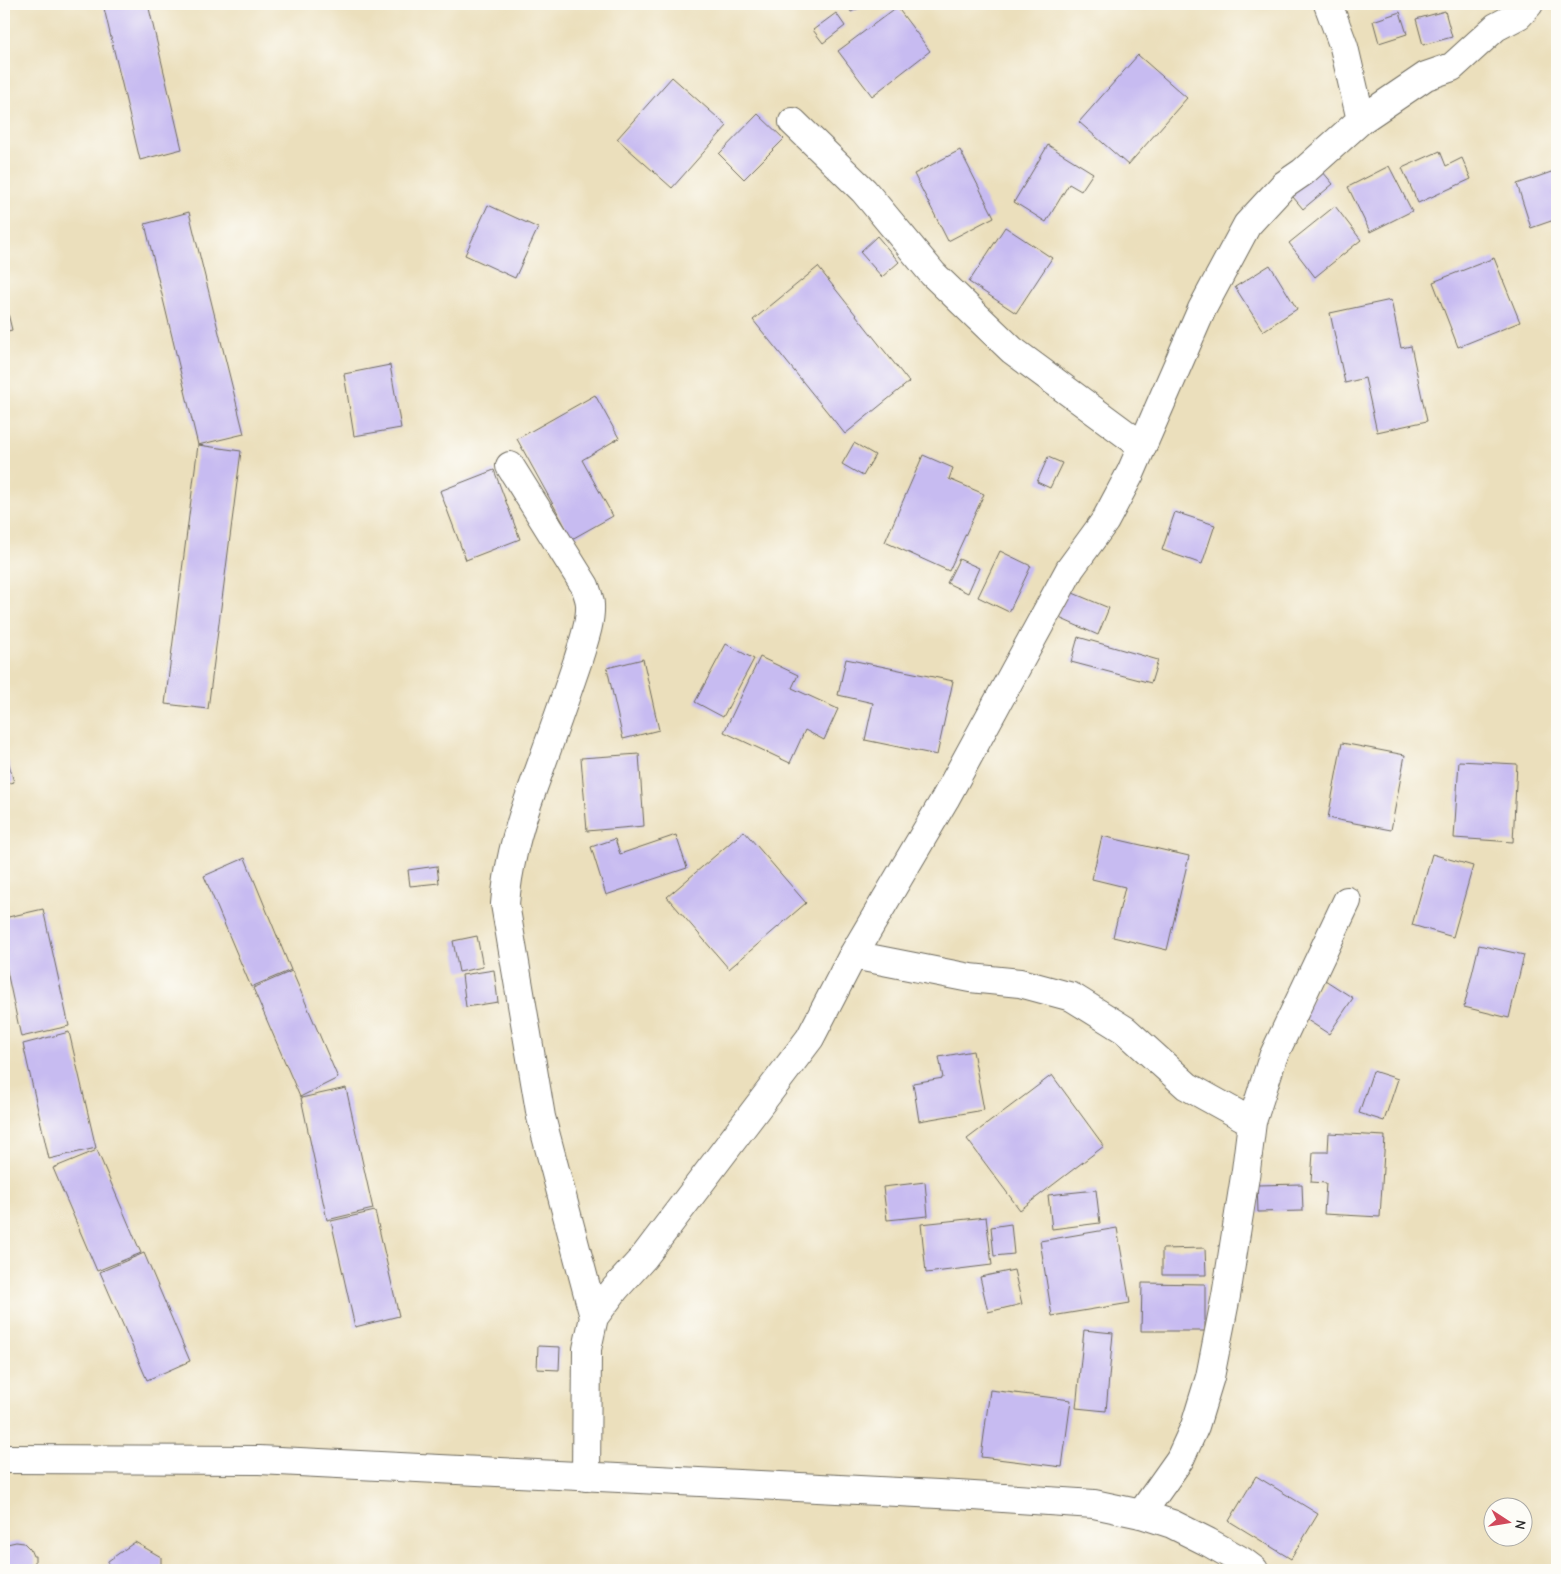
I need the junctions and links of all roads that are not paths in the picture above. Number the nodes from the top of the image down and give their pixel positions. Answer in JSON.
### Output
{"nodes":[{"id":1,"x":1328,"y":4,"type":"edge"},
{"id":2,"x":1529,"y":4,"type":"edge"},
{"id":3,"x":1361,"y":120,"type":"junction"},
{"id":4,"x":794,"y":122,"type":"dead end"},
{"id":5,"x":1142,"y":446,"type":"junction"},
{"id":6,"x":510,"y":466,"type":"dead end"},
{"id":7,"x":1347,"y":901,"type":"dead end"},
{"id":8,"x":853,"y":956,"type":"junction"},
{"id":9,"x":1252,"y":1122,"type":"junction"},
{"id":10,"x":594,"y":1317,"type":"junction"},
{"id":11,"x":4,"y":1459,"type":"edge"},
{"id":12,"x":586,"y":1477,"type":"junction"},
{"id":13,"x":1141,"y":1514,"type":"junction"},
{"id":14,"x":1254,"y":1570,"type":"edge"}],
"edges":[{"from":1,"to":3,"type":"street"},
{"from":2,"to":3,"type":"street"},
{"from":3,"to":5,"type":"street"},
{"from":4,"to":5,"type":"street"},
{"from":5,"to":8,"type":"street"},
{"from":6,"to":10,"type":"street"},
{"from":7,"to":9,"type":"street"},
{"from":8,"to":9,"type":"street"},
{"from":8,"to":10,"type":"street"},
{"from":9,"to":13,"type":"street"},
{"from":10,"to":12,"type":"street"},
{"from":11,"to":12,"type":"street"},
{"from":12,"to":13,"type":"street"},
{"from":13,"to":14,"type":"street"}]}
